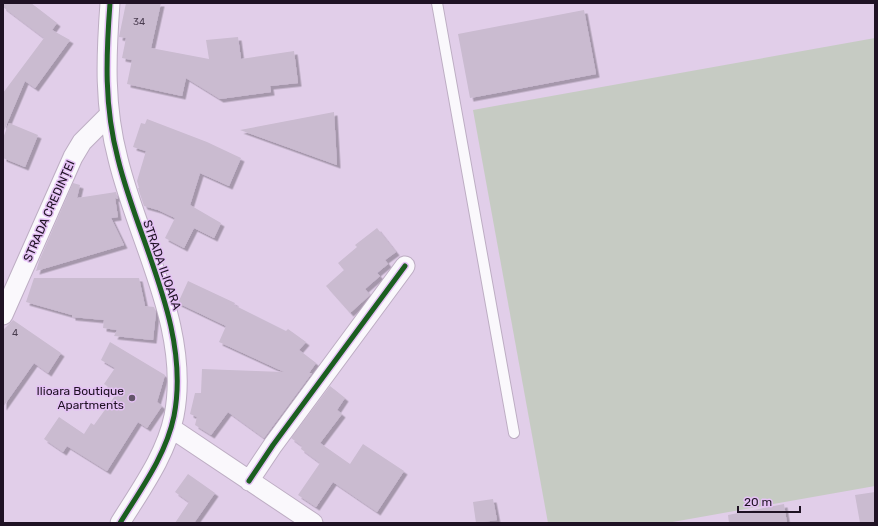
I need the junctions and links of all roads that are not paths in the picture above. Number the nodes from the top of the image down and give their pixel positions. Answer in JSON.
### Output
{"nodes":[{"id":1,"x":110,"y":3,"type":"edge"},
{"id":2,"x":437,"y":3,"type":"edge"},
{"id":3,"x":109,"y":115,"type":"junction"},
{"id":4,"x":405,"y":266,"type":"dead end"},
{"id":5,"x":3,"y":315,"type":"edge"},
{"id":6,"x":171,"y":428,"type":"junction"},
{"id":7,"x":514,"y":433,"type":"dead end"},
{"id":8,"x":249,"y":481,"type":"junction"},
{"id":9,"x":120,"y":523,"type":"edge"},
{"id":10,"x":313,"y":523,"type":"edge"}],
"edges":[{"from":1,"to":3,"type":"street","name":"STRADA ILIOARA"},
{"from":2,"to":7,"type":"lane"},
{"from":3,"to":5,"type":"street","name":"STRADA CREDINȚEI"},
{"from":3,"to":6,"type":"street","name":"STRADA ILIOARA"},
{"from":4,"to":8,"type":"street"},
{"from":6,"to":8,"type":"street"},
{"from":6,"to":9,"type":"street","name":"STRADA ILIOARA"},
{"from":8,"to":10,"type":"street"}]}
